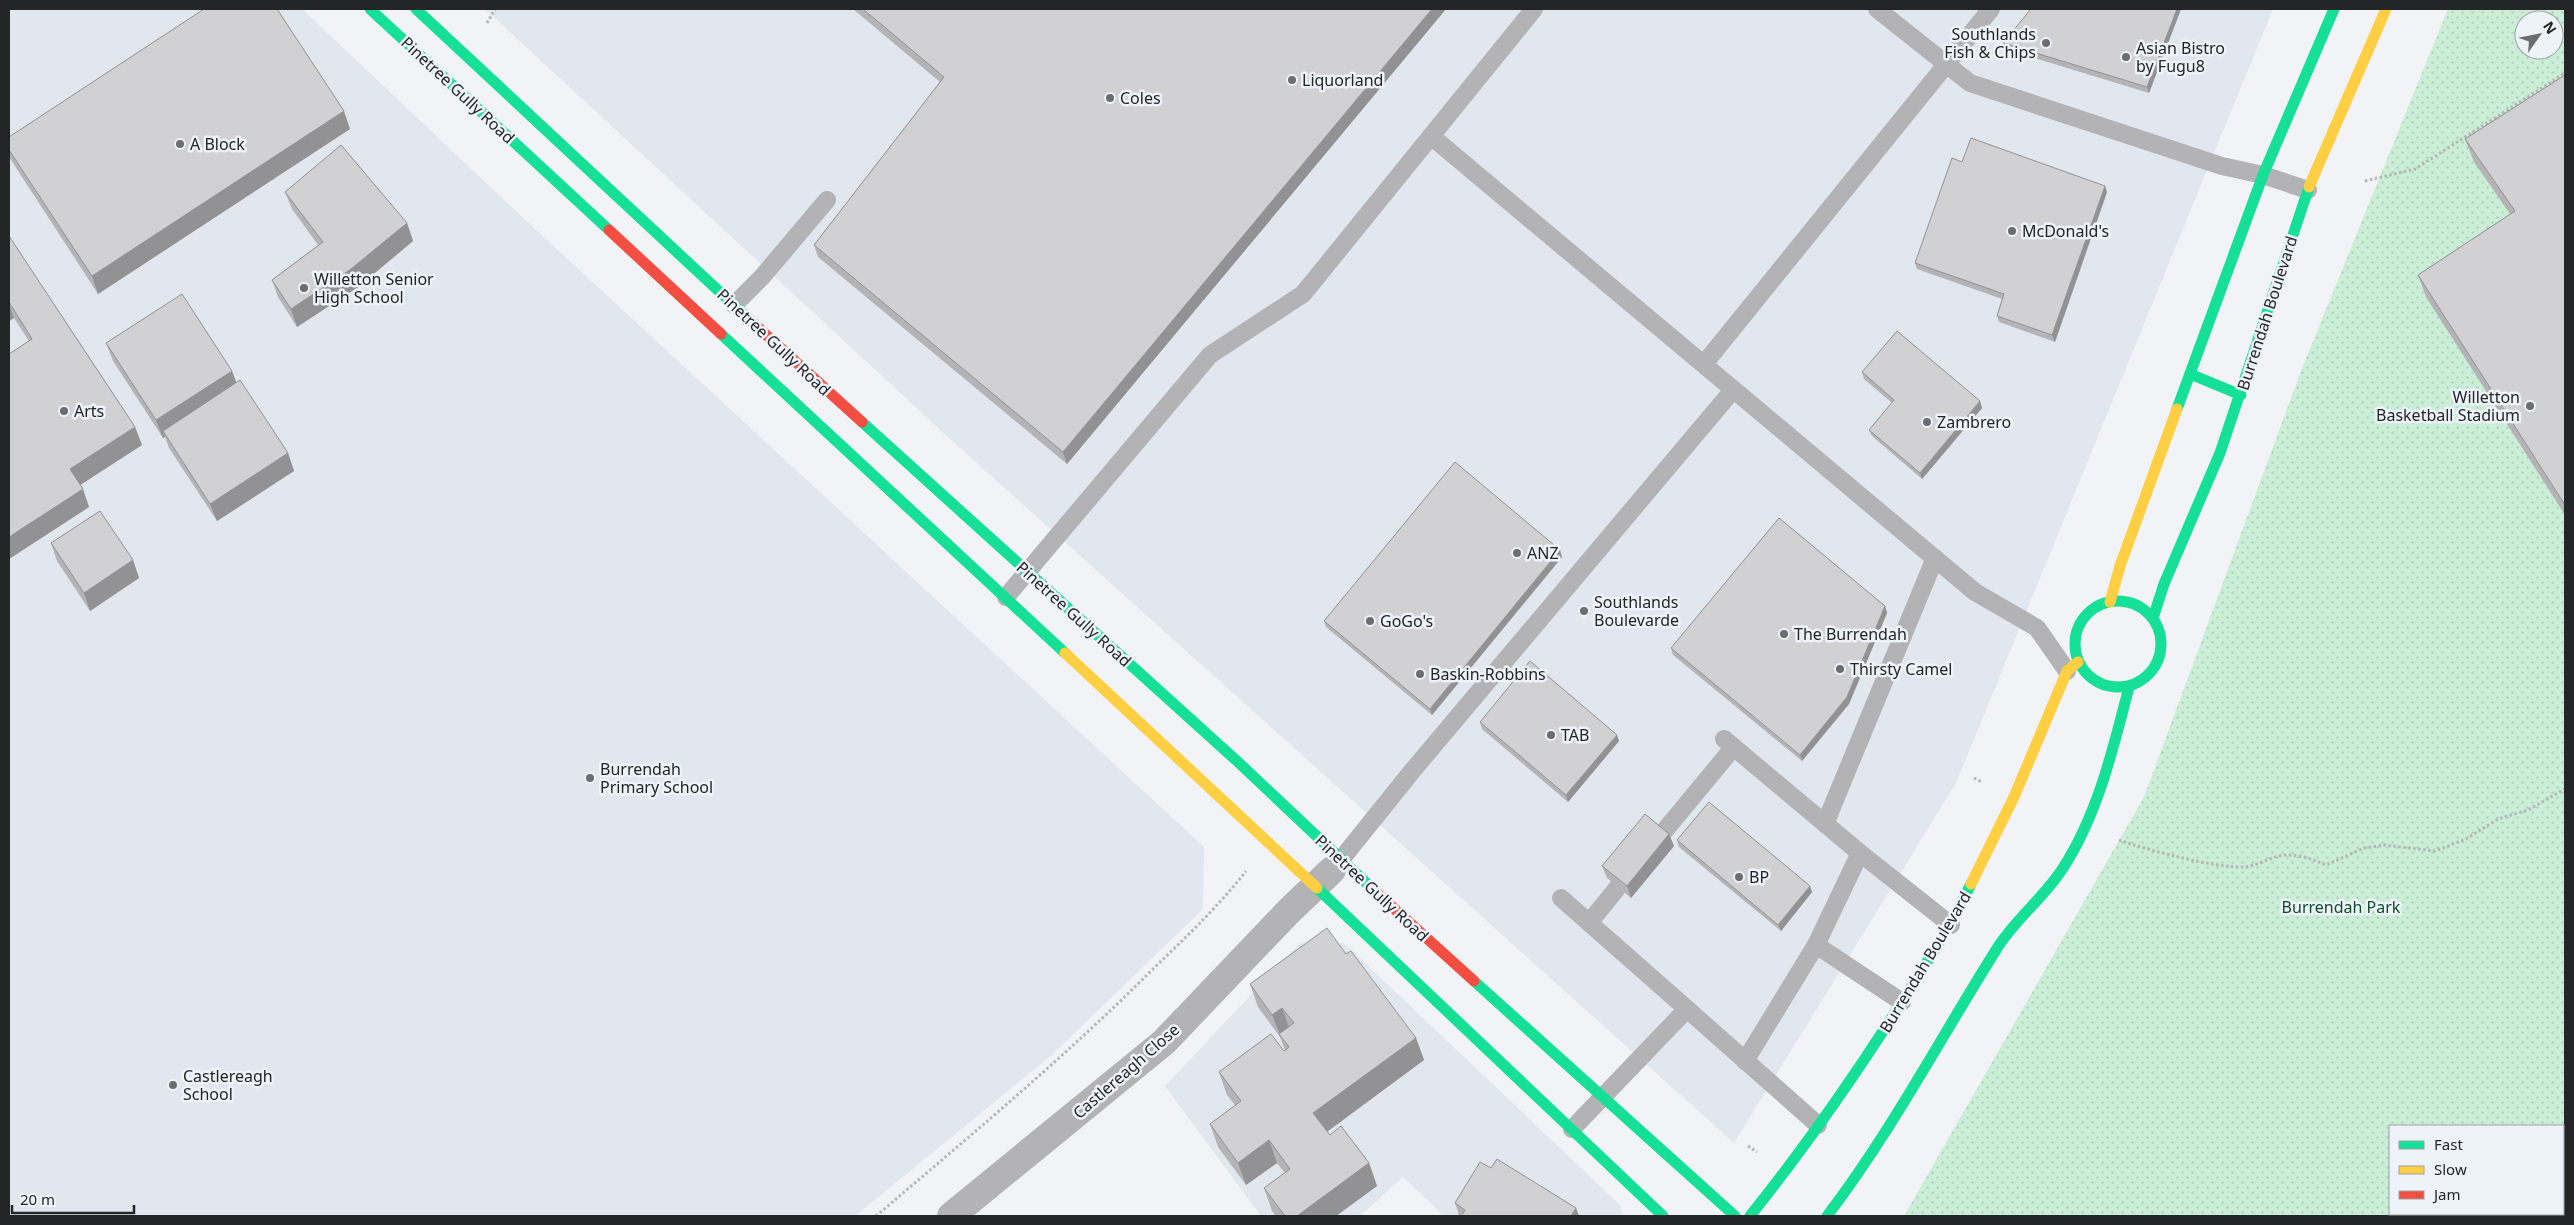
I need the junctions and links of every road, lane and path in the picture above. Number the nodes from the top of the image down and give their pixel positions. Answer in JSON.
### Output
{"nodes":[{"id":1,"x":370,"y":9,"type":"edge"},
{"id":2,"x":416,"y":9,"type":"edge"},
{"id":3,"x":495,"y":9,"type":"edge"},
{"id":4,"x":1534,"y":9,"type":"edge"},
{"id":5,"x":1877,"y":9,"type":"edge"},
{"id":6,"x":1991,"y":9,"type":"edge"},
{"id":7,"x":2334,"y":9,"type":"edge"},
{"id":8,"x":2386,"y":9,"type":"edge"},
{"id":9,"x":487,"y":23,"type":"dead end"},
{"id":10,"x":1947,"y":65,"type":"junction"},
{"id":11,"x":2565,"y":73,"type":"edge"},
{"id":12,"x":1431,"y":136,"type":"junction"},
{"id":13,"x":2263,"y":175,"type":"junction"},
{"id":14,"x":2365,"y":182,"type":"dead end"},
{"id":15,"x":2308,"y":190,"type":"junction"},
{"id":16,"x":828,"y":200,"type":"dead end"},
{"id":17,"x":734,"y":305,"type":"junction"},
{"id":18,"x":1704,"y":364,"type":"junction"},
{"id":19,"x":2190,"y":374,"type":"junction"},
{"id":20,"x":1733,"y":390,"type":"junction"},
{"id":21,"x":2241,"y":394,"type":"junction"},
{"id":22,"x":1935,"y":558,"type":"junction"},
{"id":23,"x":1027,"y":572,"type":"junction"},
{"id":24,"x":1006,"y":597,"type":"junction"},
{"id":25,"x":2110,"y":602,"type":"junction"},
{"id":26,"x":2153,"y":618,"type":"junction"},
{"id":27,"x":2072,"y":666,"type":"junction"},
{"id":28,"x":2130,"y":687,"type":"junction"},
{"id":29,"x":1974,"y":778,"type":"dead end"},
{"id":30,"x":2565,"y":789,"type":"edge"},
{"id":31,"x":2014,"y":797,"type":"junction"},
{"id":32,"x":1825,"y":824,"type":"junction"},
{"id":33,"x":2086,"y":826,"type":"junction"},
{"id":34,"x":1661,"y":835,"type":"edge"},
{"id":35,"x":1860,"y":853,"type":"junction"},
{"id":36,"x":1246,"y":871,"type":"dead end"},
{"id":37,"x":1330,"y":872,"type":"junction"},
{"id":38,"x":1618,"y":888,"type":"edge"},
{"id":39,"x":1561,"y":898,"type":"dead end"},
{"id":40,"x":1589,"y":923,"type":"junction"},
{"id":41,"x":1951,"y":925,"type":"junction"},
{"id":42,"x":1816,"y":946,"type":"junction"},
{"id":43,"x":1902,"y":1002,"type":"junction"},
{"id":44,"x":1686,"y":1009,"type":"junction"},
{"id":45,"x":1745,"y":1061,"type":"junction"},
{"id":46,"x":1602,"y":1098,"type":"junction"},
{"id":47,"x":1818,"y":1125,"type":"junction"},
{"id":48,"x":1572,"y":1129,"type":"junction"},
{"id":49,"x":876,"y":1216,"type":"edge"},
{"id":50,"x":951,"y":1216,"type":"edge"},
{"id":51,"x":1663,"y":1216,"type":"edge"},
{"id":52,"x":1735,"y":1216,"type":"edge"},
{"id":53,"x":1750,"y":1216,"type":"edge"},
{"id":54,"x":1827,"y":1216,"type":"edge"}],
"edges":[{"from":1,"to":24,"type":"main road","name":"Pinetree Gully Road"},
{"from":2,"to":17,"type":"main road","name":"Pinetree Gully Road"},
{"from":3,"to":9,"type":"path"},
{"from":4,"to":12,"type":"lane"},
{"from":5,"to":10,"type":"lane"},
{"from":6,"to":10,"type":"lane"},
{"from":7,"to":13,"type":"main road"},
{"from":8,"to":15,"type":"main road","name":"Burrendah Boulevard"},
{"from":10,"to":13,"type":"lane"},
{"from":10,"to":18,"type":"lane"},
{"from":11,"to":14,"type":"path"},
{"from":12,"to":18,"type":"lane"},
{"from":12,"to":23,"type":"lane"},
{"from":13,"to":15,"type":"lane"},
{"from":13,"to":19,"type":"main road"},
{"from":15,"to":21,"type":"main road","name":"Burrendah Boulevard"},
{"from":16,"to":17,"type":"lane"},
{"from":17,"to":23,"type":"main road","name":"Pinetree Gully Road"},
{"from":18,"to":20,"type":"lane"},
{"from":19,"to":21,"type":"main road"},
{"from":19,"to":25,"type":"main road"},
{"from":20,"to":22,"type":"lane"},
{"from":20,"to":37,"type":"lane"},
{"from":21,"to":26,"type":"main road","name":"Burrendah Boulevard"},
{"from":22,"to":27,"type":"lane"},
{"from":22,"to":32,"type":"lane"},
{"from":23,"to":24,"type":"lane"},
{"from":23,"to":37,"type":"main road","name":"Pinetree Gully Road"},
{"from":24,"to":37,"type":"main road","name":"Pinetree Gully Road"},
{"from":25,"to":26,"type":"main road"},
{"from":25,"to":27,"type":"main road"},
{"from":26,"to":28,"type":"main road"},
{"from":27,"to":28,"type":"main road"},
{"from":27,"to":31,"type":"main road","name":"Burrendah Boulevard"},
{"from":28,"to":33,"type":"main road"},
{"from":29,"to":31,"type":"path"},
{"from":30,"to":33,"type":"path"},
{"from":31,"to":41,"type":"main road","name":"Burrendah Boulevard"},
{"from":32,"to":34,"type":"lane"},
{"from":32,"to":35,"type":"lane"},
{"from":33,"to":54,"type":"main road"},
{"from":35,"to":41,"type":"lane"},
{"from":35,"to":42,"type":"lane"},
{"from":36,"to":49,"type":"path"},
{"from":37,"to":46,"type":"main road","name":"Pinetree Gully Road"},
{"from":37,"to":48,"type":"main road","name":"Pinetree Gully Road"},
{"from":37,"to":50,"type":"street","name":"Castlereagh Close"},
{"from":38,"to":40,"type":"lane"},
{"from":39,"to":40,"type":"lane"},
{"from":40,"to":44,"type":"lane"},
{"from":41,"to":43,"type":"main road","name":"Burrendah Boulevard"},
{"from":42,"to":43,"type":"lane"},
{"from":42,"to":45,"type":"lane"},
{"from":43,"to":47,"type":"main road","name":"Burrendah Boulevard"},
{"from":44,"to":45,"type":"lane"},
{"from":44,"to":46,"type":"lane"},
{"from":45,"to":47,"type":"lane"},
{"from":46,"to":48,"type":"lane"},
{"from":46,"to":52,"type":"main road","name":"Pinetree Gully Road"},
{"from":47,"to":53,"type":"main road","name":"Burrendah Boulevard"},
{"from":48,"to":51,"type":"main road","name":"Pinetree Gully Road"}]}
